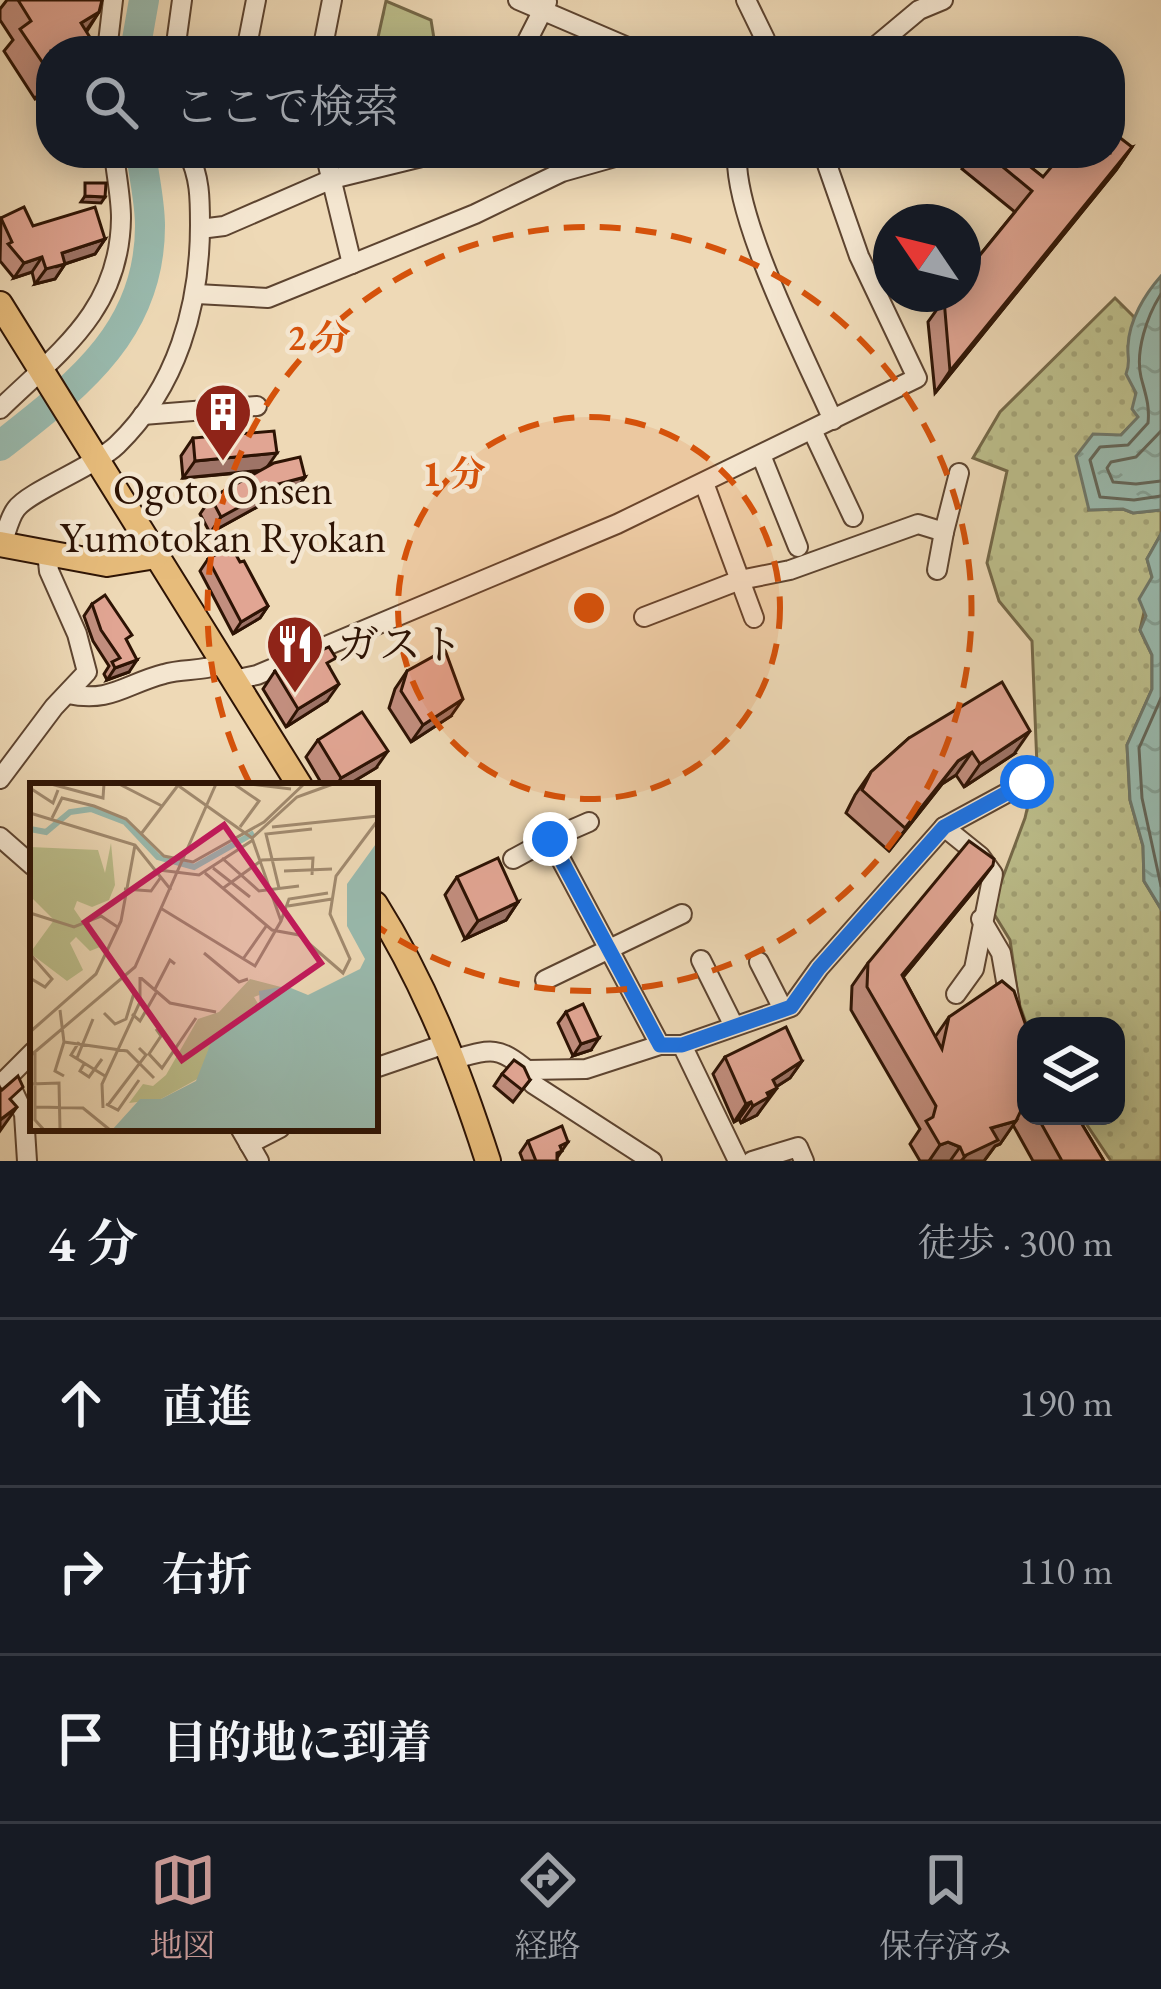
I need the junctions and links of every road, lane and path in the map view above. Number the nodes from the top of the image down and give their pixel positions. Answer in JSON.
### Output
{"nodes":[{"id":1,"x":113,"y":0,"type":"edge"},
{"id":2,"x":182,"y":0,"type":"edge"},
{"id":3,"x":256,"y":0,"type":"edge"},
{"id":4,"x":332,"y":0,"type":"edge"},
{"id":5,"x":518,"y":0,"type":"edge"},
{"id":6,"x":746,"y":0,"type":"edge"},
{"id":7,"x":943,"y":0,"type":"edge"},
{"id":8,"x":545,"y":5,"type":"edge"},
{"id":9,"x":109,"y":36,"type":"edge"},
{"id":10,"x":177,"y":36,"type":"edge"},
{"id":11,"x":249,"y":36,"type":"edge"},
{"id":12,"x":325,"y":36,"type":"edge"},
{"id":13,"x":530,"y":36,"type":"edge"},
{"id":14,"x":608,"y":36,"type":"edge"},
{"id":15,"x":764,"y":36,"type":"edge"},
{"id":16,"x":888,"y":36,"type":"edge"},
{"id":17,"x":116,"y":168,"type":"edge"},
{"id":18,"x":196,"y":168,"type":"edge"},
{"id":19,"x":329,"y":168,"type":"edge"},
{"id":20,"x":377,"y":168,"type":"edge"},
{"id":21,"x":576,"y":168,"type":"edge"},
{"id":22,"x":736,"y":168,"type":"edge"},
{"id":23,"x":831,"y":168,"type":"edge"},
{"id":24,"x":332,"y":179,"type":"junction"},
{"id":25,"x":200,"y":230,"type":"junction"},
{"id":26,"x":352,"y":264,"type":"junction"},
{"id":27,"x":197,"y":294,"type":"junction"},
{"id":28,"x":0,"y":304,"type":"edge"},
{"id":29,"x":43,"y":373,"type":"junction"},
{"id":30,"x":257,"y":406,"type":"dead end"},
{"id":31,"x":0,"y":409,"type":"edge"},
{"id":32,"x":143,"y":415,"type":"junction"},
{"id":33,"x":833,"y":420,"type":"junction"},
{"id":34,"x":812,"y":430,"type":"junction"},
{"id":35,"x":90,"y":451,"type":"junction"},
{"id":36,"x":761,"y":455,"type":"junction"},
{"id":37,"x":959,"y":473,"type":"dead end"},
{"id":38,"x":704,"y":483,"type":"junction"},
{"id":39,"x":853,"y":517,"type":"dead end"},
{"id":40,"x":944,"y":532,"type":"junction"},
{"id":41,"x":1,"y":544,"type":"edge"},
{"id":42,"x":798,"y":547,"type":"dead end"},
{"id":43,"x":46,"y":552,"type":"junction"},
{"id":44,"x":156,"y":556,"type":"junction"},
{"id":45,"x":937,"y":570,"type":"dead end"},
{"id":46,"x":740,"y":580,"type":"junction"},
{"id":47,"x":644,"y":617,"type":"dead end"},
{"id":48,"x":754,"y":619,"type":"dead end"},
{"id":49,"x":228,"y":672,"type":"junction"},
{"id":50,"x":68,"y":694,"type":"junction"},
{"id":51,"x":0,"y":779,"type":"edge"},
{"id":52,"x":1027,"y":782,"type":"dead end"},
{"id":53,"x":298,"y":783,"type":"edge"},
{"id":54,"x":589,"y":822,"type":"dead end"},
{"id":55,"x":944,"y":827,"type":"junction"},
{"id":56,"x":0,"y":837,"type":"edge"},
{"id":57,"x":550,"y":839,"type":"junction"},
{"id":58,"x":513,"y":859,"type":"dead end"},
{"id":59,"x":30,"y":863,"type":"edge"},
{"id":60,"x":378,"y":909,"type":"edge"},
{"id":61,"x":682,"y":914,"type":"dead end"},
{"id":62,"x":981,"y":919,"type":"junction"},
{"id":63,"x":608,"y":949,"type":"junction"},
{"id":64,"x":701,"y":960,"type":"dead end"},
{"id":65,"x":759,"y":962,"type":"dead end"},
{"id":66,"x":545,"y":980,"type":"dead end"},
{"id":67,"x":956,"y":994,"type":"dead end"},
{"id":68,"x":783,"y":1010,"type":"junction"},
{"id":69,"x":734,"y":1026,"type":"junction"},
{"id":70,"x":1017,"y":1030,"type":"edge"},
{"id":71,"x":660,"y":1045,"type":"junction"},
{"id":72,"x":682,"y":1045,"type":"junction"},
{"id":73,"x":452,"y":1051,"type":"junction"},
{"id":74,"x":30,"y":1053,"type":"edge"},
{"id":75,"x":30,"y":1054,"type":"edge"},
{"id":76,"x":0,"y":1056,"type":"edge"},
{"id":77,"x":378,"y":1067,"type":"edge"},
{"id":78,"x":527,"y":1070,"type":"junction"},
{"id":79,"x":27,"y":1161,"type":"edge"},
{"id":80,"x":488,"y":1161,"type":"edge"},
{"id":81,"x":652,"y":1161,"type":"edge"},
{"id":82,"x":737,"y":1161,"type":"edge"},
{"id":83,"x":752,"y":1161,"type":"edge"},
{"id":84,"x":804,"y":1161,"type":"edge"}],
"edges":[{"from":1,"to":9,"type":"street"},
{"from":2,"to":10,"type":"street"},
{"from":3,"to":11,"type":"street"},
{"from":4,"to":12,"type":"street"},
{"from":5,"to":8,"type":"street"},
{"from":6,"to":15,"type":"street"},
{"from":7,"to":16,"type":"street"},
{"from":8,"to":13,"type":"street"},
{"from":8,"to":14,"type":"street"},
{"from":17,"to":29,"type":"street"},
{"from":18,"to":25,"type":"street"},
{"from":19,"to":24,"type":"street"},
{"from":20,"to":24,"type":"street"},
{"from":21,"to":26,"type":"street"},
{"from":22,"to":33,"type":"street"},
{"from":23,"to":33,"type":"street"},
{"from":24,"to":25,"type":"street"},
{"from":24,"to":26,"type":"street"},
{"from":25,"to":27,"type":"street"},
{"from":26,"to":27,"type":"street"},
{"from":27,"to":32,"type":"street"},
{"from":28,"to":29,"type":"main road"},
{"from":29,"to":31,"type":"street"},
{"from":29,"to":35,"type":"main road"},
{"from":30,"to":32,"type":"street"},
{"from":32,"to":35,"type":"street"},
{"from":33,"to":34,"type":"street"},
{"from":34,"to":36,"type":"street"},
{"from":34,"to":39,"type":"street"},
{"from":35,"to":41,"type":"street"},
{"from":35,"to":44,"type":"main road"},
{"from":36,"to":38,"type":"street"},
{"from":36,"to":42,"type":"street"},
{"from":37,"to":40,"type":"street"},
{"from":38,"to":46,"type":"street"},
{"from":38,"to":49,"type":"street"},
{"from":40,"to":45,"type":"street"},
{"from":40,"to":46,"type":"street"},
{"from":41,"to":43,"type":"main road"},
{"from":43,"to":44,"type":"main road"},
{"from":43,"to":50,"type":"street"},
{"from":44,"to":49,"type":"main road"},
{"from":46,"to":47,"type":"street"},
{"from":46,"to":48,"type":"street"},
{"from":49,"to":50,"type":"street"},
{"from":49,"to":53,"type":"main road"},
{"from":50,"to":51,"type":"street"},
{"from":52,"to":55,"type":"street"},
{"from":54,"to":57,"type":"street"},
{"from":55,"to":62,"type":"street"},
{"from":55,"to":68,"type":"street"},
{"from":56,"to":59,"type":"street"},
{"from":57,"to":58,"type":"street"},
{"from":57,"to":63,"type":"street"},
{"from":60,"to":73,"type":"main road"},
{"from":61,"to":63,"type":"street"},
{"from":62,"to":67,"type":"street"},
{"from":62,"to":70,"type":"street"},
{"from":63,"to":66,"type":"street"},
{"from":63,"to":71,"type":"street"},
{"from":64,"to":69,"type":"street"},
{"from":65,"to":68,"type":"street"},
{"from":68,"to":69,"type":"street"},
{"from":69,"to":72,"type":"street"},
{"from":71,"to":72,"type":"street"},
{"from":71,"to":78,"type":"street"},
{"from":72,"to":82,"type":"street"},
{"from":73,"to":77,"type":"street"},
{"from":73,"to":78,"type":"street"},
{"from":73,"to":80,"type":"main road"},
{"from":74,"to":76,"type":"street"},
{"from":75,"to":79,"type":"street"},
{"from":78,"to":81,"type":"street"},
{"from":83,"to":84,"type":"street"}]}
